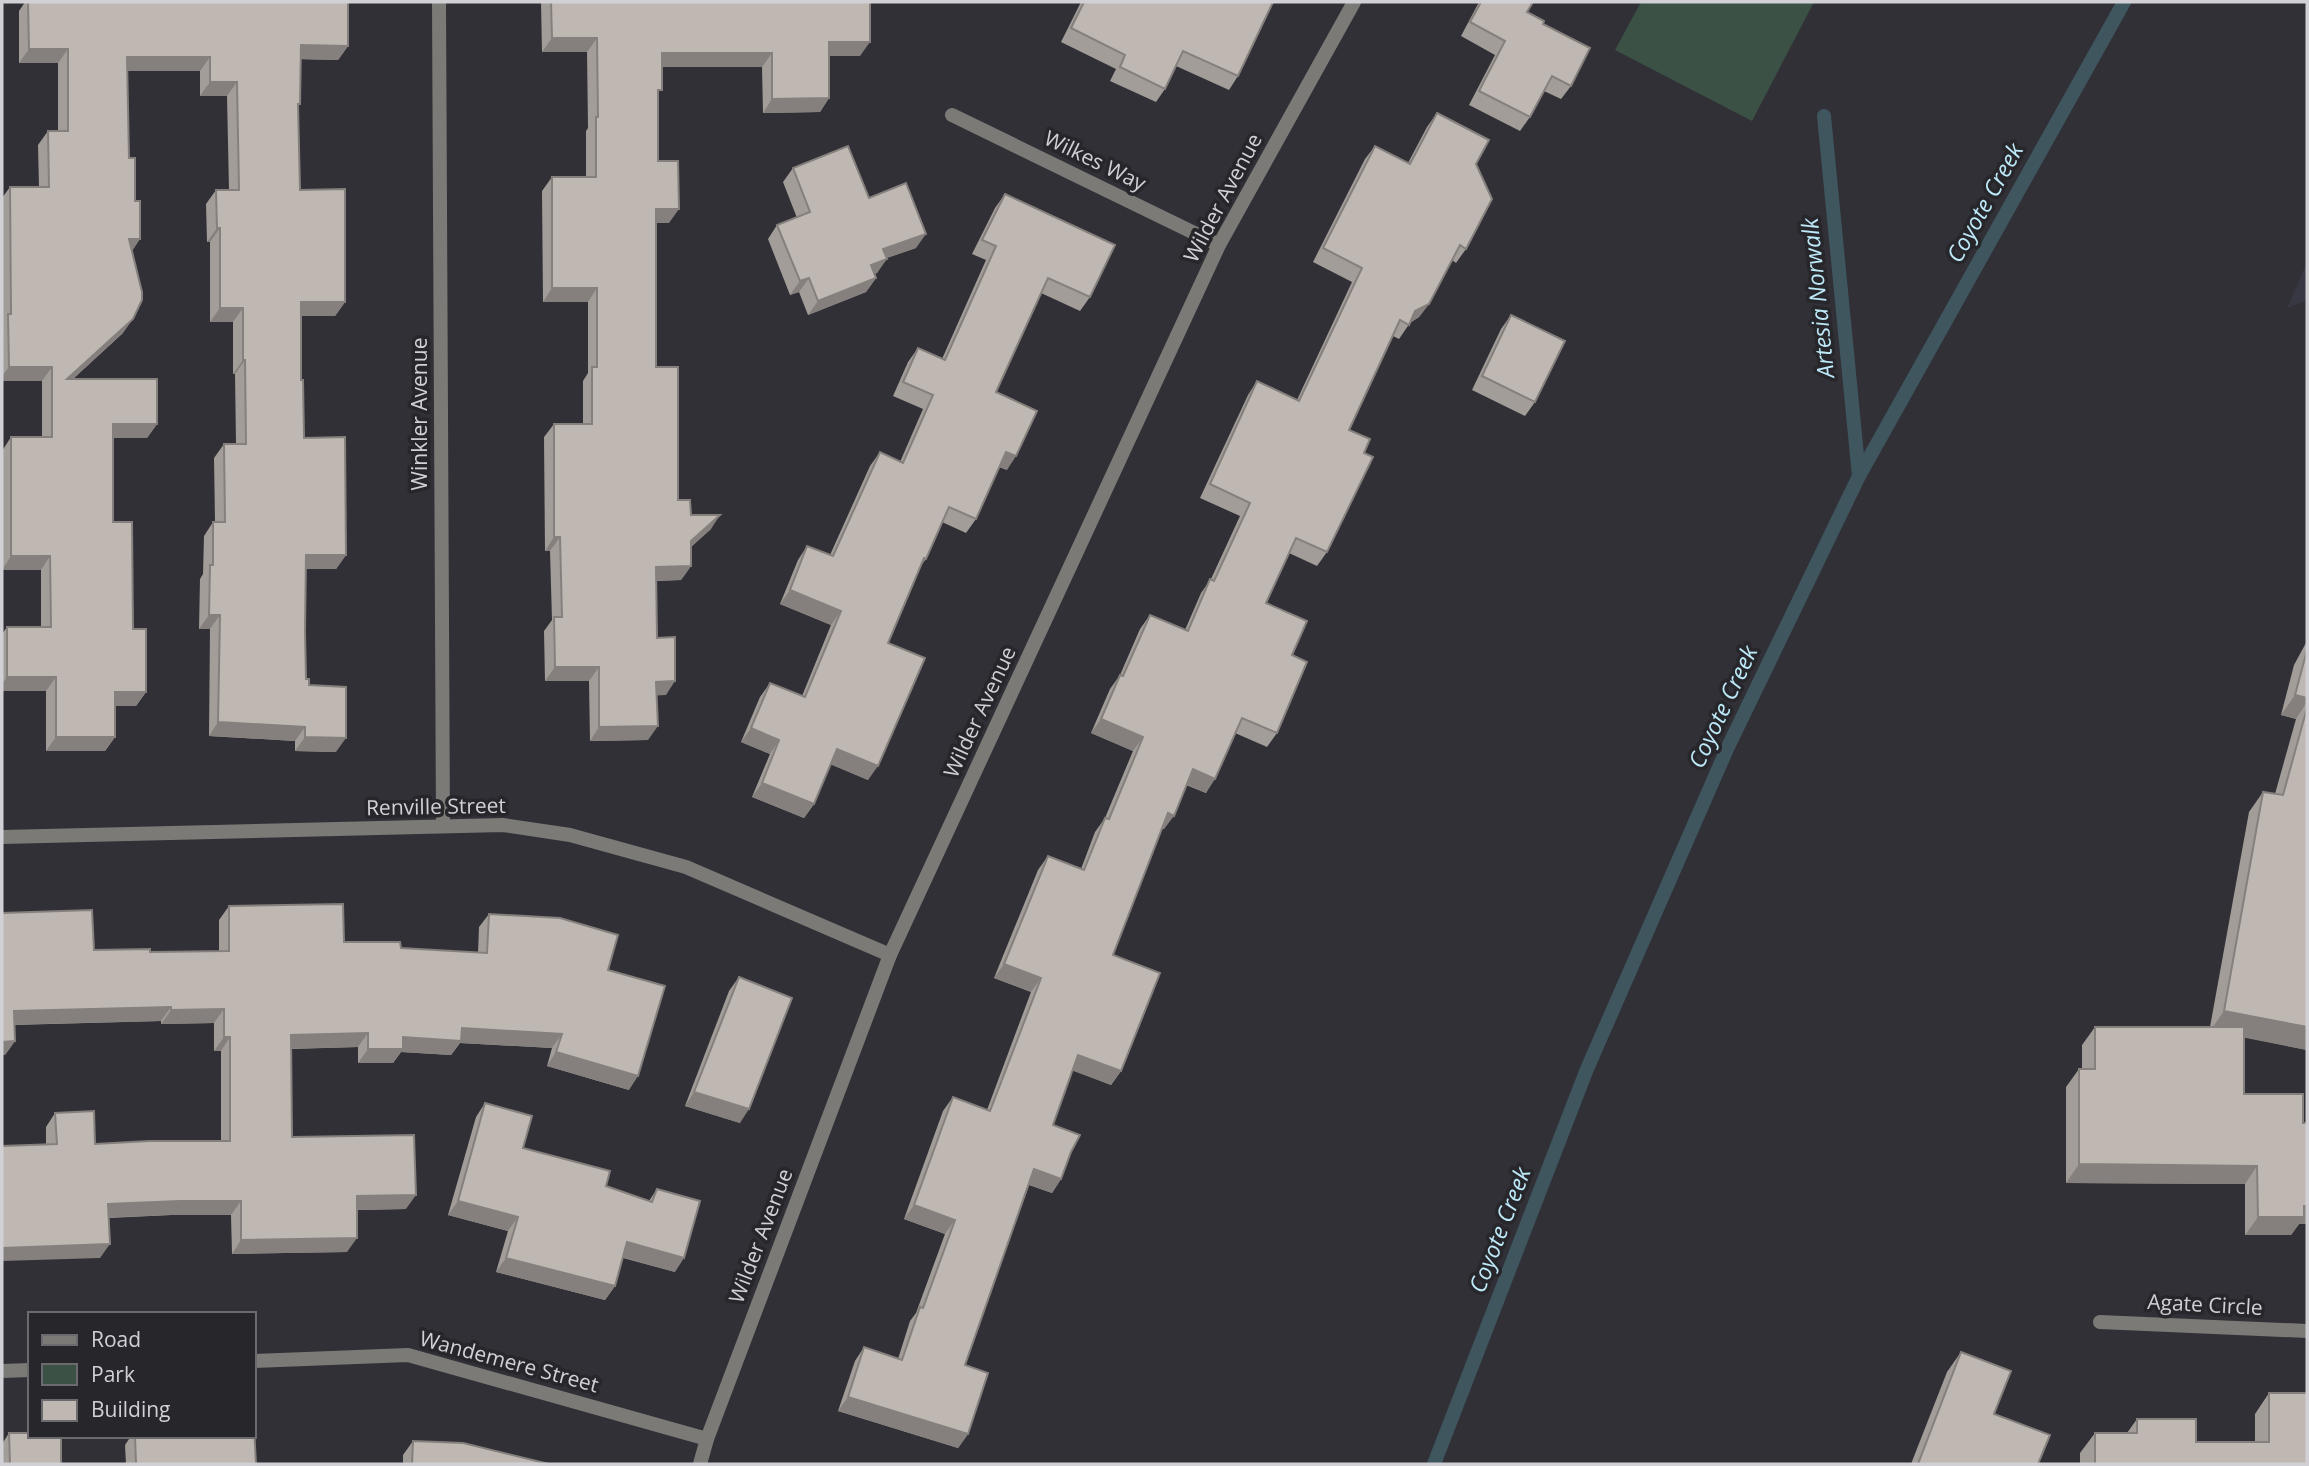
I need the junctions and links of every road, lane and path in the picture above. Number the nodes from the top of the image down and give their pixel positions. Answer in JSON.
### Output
{"nodes":[{"id":1,"x":439,"y":2,"type":"edge"},
{"id":2,"x":1354,"y":2,"type":"edge"},
{"id":3,"x":952,"y":115,"type":"dead end"},
{"id":4,"x":1219,"y":245,"type":"junction"},
{"id":5,"x":443,"y":826,"type":"junction"},
{"id":6,"x":2,"y":837,"type":"edge"},
{"id":7,"x":890,"y":955,"type":"junction"},
{"id":8,"x":2100,"y":1322,"type":"dead end"},
{"id":9,"x":2307,"y":1331,"type":"edge"},
{"id":10,"x":256,"y":1361,"type":"edge"},
{"id":11,"x":28,"y":1370,"type":"edge"},
{"id":12,"x":2,"y":1371,"type":"edge"},
{"id":13,"x":707,"y":1439,"type":"junction"},
{"id":14,"x":700,"y":1464,"type":"edge"}],
"edges":[{"from":1,"to":5,"type":"street","name":"Winkler Avenue"},
{"from":2,"to":4,"type":"street","name":"Wilder Avenue"},
{"from":3,"to":4,"type":"street","name":"Wilkes Way"},
{"from":4,"to":7,"type":"street","name":"Wilder Avenue"},
{"from":5,"to":6,"type":"street","name":"Renville Street"},
{"from":5,"to":7,"type":"street","name":"Renville Street"},
{"from":7,"to":13,"type":"street","name":"Wilder Avenue"},
{"from":8,"to":9,"type":"street","name":"Agate Circle"},
{"from":10,"to":13,"type":"street","name":"Wandemere Street"},
{"from":11,"to":12,"type":"street"},
{"from":13,"to":14,"type":"street","name":"Wilder Avenue"}]}
